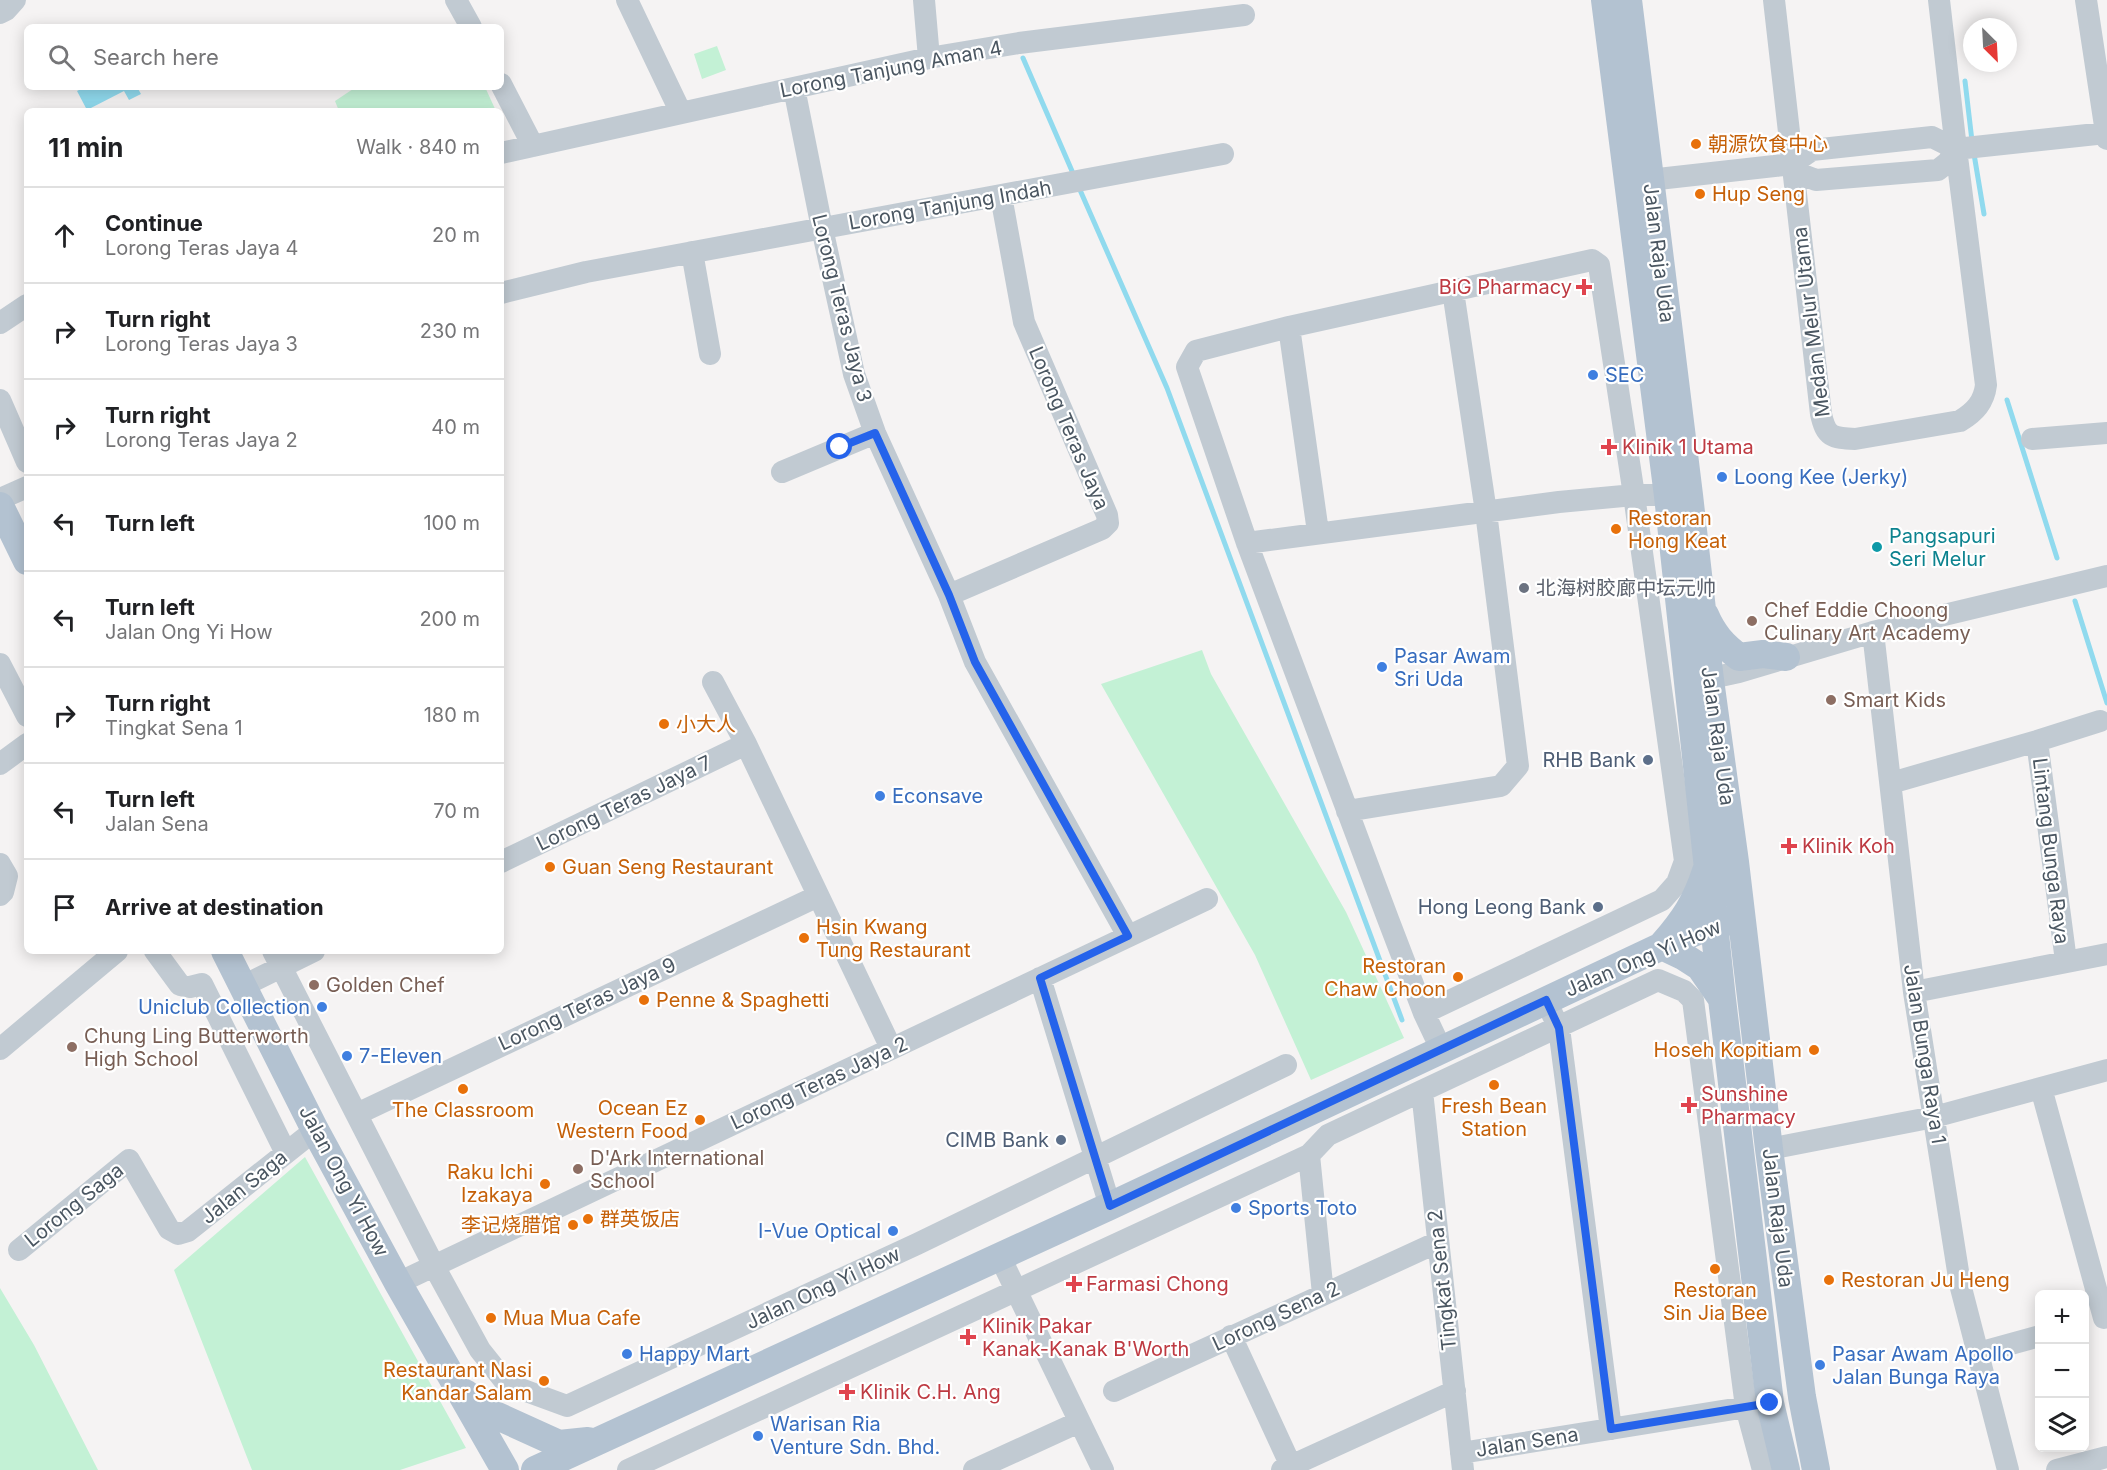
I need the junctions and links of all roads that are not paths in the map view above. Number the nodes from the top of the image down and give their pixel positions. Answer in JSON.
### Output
{"nodes":[{"id":1,"x":15,"y":0,"type":"edge"},
{"id":2,"x":456,"y":0,"type":"edge"},
{"id":3,"x":627,"y":0,"type":"edge"},
{"id":4,"x":924,"y":0,"type":"edge"},
{"id":5,"x":1605,"y":0,"type":"edge"},
{"id":6,"x":1628,"y":0,"type":"edge"},
{"id":7,"x":1774,"y":0,"type":"edge"},
{"id":8,"x":1939,"y":0,"type":"edge"},
{"id":9,"x":2086,"y":0,"type":"edge"},
{"id":10,"x":0,"y":13,"type":"edge"},
{"id":11,"x":1244,"y":15,"type":"dead end"},
{"id":12,"x":469,"y":24,"type":"edge"},
{"id":13,"x":929,"y":58,"type":"junction"},
{"id":14,"x":794,"y":88,"type":"junction"},
{"id":15,"x":504,"y":89,"type":"edge"},
{"id":16,"x":681,"y":113,"type":"junction"},
{"id":17,"x":2107,"y":136,"type":"edge"},
{"id":18,"x":537,"y":145,"type":"junction"},
{"id":19,"x":1967,"y":148,"type":"junction"},
{"id":20,"x":504,"y":152,"type":"edge"},
{"id":21,"x":1223,"y":154,"type":"dead end"},
{"id":22,"x":1792,"y":164,"type":"junction"},
{"id":23,"x":1649,"y":180,"type":"junction"},
{"id":24,"x":1001,"y":196,"type":"junction"},
{"id":25,"x":822,"y":228,"type":"junction"},
{"id":26,"x":692,"y":252,"type":"junction"},
{"id":27,"x":1453,"y":291,"type":"junction"},
{"id":28,"x":504,"y":292,"type":"edge"},
{"id":29,"x":24,"y":307,"type":"edge"},
{"id":30,"x":0,"y":323,"type":"edge"},
{"id":31,"x":1289,"y":327,"type":"junction"},
{"id":32,"x":710,"y":354,"type":"dead end"},
{"id":33,"x":0,"y":400,"type":"edge"},
{"id":34,"x":875,"y":433,"type":"junction"},
{"id":35,"x":2107,"y":433,"type":"edge"},
{"id":36,"x":2032,"y":439,"type":"dead end"},
{"id":37,"x":24,"y":455,"type":"edge"},
{"id":38,"x":782,"y":472,"type":"dead end"},
{"id":39,"x":24,"y":488,"type":"edge"},
{"id":40,"x":1634,"y":495,"type":"junction"},
{"id":41,"x":1678,"y":495,"type":"junction"},
{"id":42,"x":0,"y":499,"type":"edge"},
{"id":43,"x":0,"y":506,"type":"edge"},
{"id":44,"x":1486,"y":512,"type":"junction"},
{"id":45,"x":1318,"y":532,"type":"junction"},
{"id":46,"x":1247,"y":543,"type":"junction"},
{"id":47,"x":24,"y":555,"type":"edge"},
{"id":48,"x":2107,"y":576,"type":"edge"},
{"id":49,"x":949,"y":595,"type":"junction"},
{"id":50,"x":1701,"y":608,"type":"junction"},
{"id":51,"x":1873,"y":632,"type":"junction"},
{"id":52,"x":1786,"y":657,"type":"junction"},
{"id":53,"x":0,"y":664,"type":"edge"},
{"id":54,"x":712,"y":682,"type":"dead end"},
{"id":55,"x":1698,"y":682,"type":"junction"},
{"id":56,"x":24,"y":710,"type":"edge"},
{"id":57,"x":2100,"y":721,"type":"dead end"},
{"id":58,"x":2037,"y":741,"type":"junction"},
{"id":59,"x":746,"y":744,"type":"junction"},
{"id":60,"x":24,"y":746,"type":"edge"},
{"id":61,"x":0,"y":764,"type":"edge"},
{"id":62,"x":1891,"y":783,"type":"junction"},
{"id":63,"x":1347,"y":811,"type":"junction"},
{"id":64,"x":504,"y":861,"type":"edge"},
{"id":65,"x":1708,"y":865,"type":"junction"},
{"id":66,"x":818,"y":896,"type":"junction"},
{"id":67,"x":1207,"y":899,"type":"dead end"},
{"id":68,"x":1727,"y":921,"type":"junction"},
{"id":69,"x":1128,"y":936,"type":"junction"},
{"id":70,"x":1662,"y":946,"type":"junction"},
{"id":71,"x":113,"y":954,"type":"edge"},
{"id":72,"x":157,"y":954,"type":"edge"},
{"id":73,"x":300,"y":954,"type":"edge"},
{"id":74,"x":2107,"y":954,"type":"edge"},
{"id":75,"x":277,"y":959,"type":"edge"},
{"id":76,"x":2066,"y":961,"type":"junction"},
{"id":77,"x":234,"y":968,"type":"edge"},
{"id":78,"x":1040,"y":978,"type":"junction"},
{"id":79,"x":202,"y":984,"type":"junction"},
{"id":80,"x":1914,"y":992,"type":"junction"},
{"id":81,"x":1722,"y":999,"type":"junction"},
{"id":82,"x":1546,"y":1000,"type":"junction"},
{"id":83,"x":1694,"y":1000,"type":"joint"},
{"id":84,"x":1424,"y":1013,"type":"junction"},
{"id":85,"x":1559,"y":1028,"type":"junction"},
{"id":86,"x":891,"y":1048,"type":"junction"},
{"id":87,"x":0,"y":1049,"type":"edge"},
{"id":88,"x":1441,"y":1049,"type":"junction"},
{"id":89,"x":1286,"y":1065,"type":"dead end"},
{"id":90,"x":2107,"y":1070,"type":"edge"},
{"id":91,"x":2041,"y":1088,"type":"junction"},
{"id":92,"x":1422,"y":1091,"type":"junction"},
{"id":93,"x":1317,"y":1108,"type":"junction"},
{"id":94,"x":357,"y":1114,"type":"junction"},
{"id":95,"x":1934,"y":1117,"type":"junction"},
{"id":96,"x":315,"y":1130,"type":"junction"},
{"id":97,"x":1328,"y":1135,"type":"junction"},
{"id":98,"x":1769,"y":1149,"type":"junction"},
{"id":99,"x":286,"y":1153,"type":"junction"},
{"id":100,"x":1309,"y":1155,"type":"junction"},
{"id":101,"x":1095,"y":1157,"type":"junction"},
{"id":102,"x":129,"y":1160,"type":"joint"},
{"id":103,"x":1110,"y":1206,"type":"junction"},
{"id":104,"x":1438,"y":1242,"type":"junction"},
{"id":105,"x":19,"y":1250,"type":"dead end"},
{"id":106,"x":1000,"y":1257,"type":"junction"},
{"id":107,"x":434,"y":1266,"type":"junction"},
{"id":108,"x":398,"y":1283,"type":"junction"},
{"id":109,"x":1018,"y":1290,"type":"junction"},
{"id":110,"x":1323,"y":1293,"type":"junction"},
{"id":111,"x":2099,"y":1319,"type":"edge"},
{"id":112,"x":1231,"y":1336,"type":"junction"},
{"id":113,"x":2035,"y":1337,"type":"edge"},
{"id":114,"x":1978,"y":1353,"type":"junction"},
{"id":115,"x":458,"y":1388,"type":"junction"},
{"id":116,"x":1114,"y":1391,"type":"dead end"},
{"id":117,"x":1455,"y":1391,"type":"junction"},
{"id":118,"x":1758,"y":1405,"type":"junction"},
{"id":119,"x":1079,"y":1422,"type":"junction"},
{"id":120,"x":1611,"y":1429,"type":"junction"},
{"id":121,"x":597,"y":1441,"type":"junction"},
{"id":122,"x":2107,"y":1457,"type":"edge"},
{"id":123,"x":1462,"y":1461,"type":"edge"},
{"id":124,"x":1287,"y":1468,"type":"edge"},
{"id":125,"x":505,"y":1470,"type":"edge"},
{"id":126,"x":535,"y":1470,"type":"edge"},
{"id":127,"x":628,"y":1470,"type":"edge"},
{"id":128,"x":974,"y":1470,"type":"edge"},
{"id":129,"x":1103,"y":1470,"type":"edge"},
{"id":130,"x":1763,"y":1470,"type":"edge"},
{"id":131,"x":1786,"y":1470,"type":"edge"},
{"id":132,"x":1816,"y":1470,"type":"edge"},
{"id":133,"x":2008,"y":1470,"type":"edge"},
{"id":134,"x":2057,"y":1470,"type":"edge"}],
"edges":[{"from":1,"to":10,"type":"street"},
{"from":2,"to":12,"type":"street"},
{"from":3,"to":16,"type":"street"},
{"from":4,"to":13,"type":"street"},
{"from":5,"to":41,"type":"main road","name":"Jalan Raja Uda"},
{"from":6,"to":23,"type":"main road","name":"Jalan Raja Uda"},
{"from":7,"to":22,"type":"street","name":"Medan Melur Utama"},
{"from":8,"to":19,"type":"street","name":"Medan Melur Utama"},
{"from":9,"to":17,"type":"street"},
{"from":11,"to":13,"type":"street","name":"Lorong Tanjung Aman 4"},
{"from":13,"to":14,"type":"street","name":"Lorong Tanjung Aman 4"},
{"from":14,"to":16,"type":"street","name":"Lorong Tanjung Aman 4"},
{"from":14,"to":25,"type":"street","name":"Lorong Teras Jaya 3"},
{"from":15,"to":18,"type":"street"},
{"from":16,"to":18,"type":"street","name":"Lorong Tanjung Aman 4"},
{"from":17,"to":19,"type":"street"},
{"from":18,"to":20,"type":"street","name":"Lorong Tanjung Aman 4"},
{"from":19,"to":22,"type":"street"},
{"from":19,"to":22,"type":"street"},
{"from":19,"to":22,"type":"street","name":"Medan Melur Utama"},
{"from":21,"to":24,"type":"street","name":"Lorong Tanjung Indah"},
{"from":22,"to":23,"type":"street"},
{"from":23,"to":41,"type":"main road","name":"Jalan Raja Uda"},
{"from":24,"to":25,"type":"street","name":"Lorong Tanjung Indah"},
{"from":24,"to":49,"type":"street","name":"Lorong Teras Jaya"},
{"from":25,"to":26,"type":"street","name":"Lorong Tanjung Indah"},
{"from":25,"to":34,"type":"street","name":"Lorong Teras Jaya 3"},
{"from":26,"to":28,"type":"street","name":"Lorong Tanjung Indah"},
{"from":26,"to":32,"type":"street"},
{"from":27,"to":31,"type":"street"},
{"from":27,"to":40,"type":"street"},
{"from":27,"to":44,"type":"street"},
{"from":29,"to":30,"type":"street"},
{"from":31,"to":45,"type":"street"},
{"from":31,"to":46,"type":"street"},
{"from":33,"to":37,"type":"street"},
{"from":34,"to":38,"type":"street"},
{"from":34,"to":49,"type":"street","name":"Lorong Teras Jaya 3"},
{"from":35,"to":36,"type":"street"},
{"from":39,"to":42,"type":"street"},
{"from":40,"to":41,"type":"street"},
{"from":40,"to":44,"type":"street"},
{"from":40,"to":84,"type":"street"},
{"from":41,"to":50,"type":"main road","name":"Jalan Raja Uda"},
{"from":41,"to":55,"type":"main road","name":"Jalan Raja Uda"},
{"from":43,"to":47,"type":"main road"},
{"from":44,"to":45,"type":"street"},
{"from":44,"to":63,"type":"street"},
{"from":45,"to":46,"type":"street"},
{"from":46,"to":63,"type":"street"},
{"from":48,"to":51,"type":"street"},
{"from":49,"to":69,"type":"street","name":"Lorong Teras Jaya 3"},
{"from":50,"to":52,"type":"main road"},
{"from":50,"to":55,"type":"main road","name":"Jalan Raja Uda"},
{"from":51,"to":52,"type":"street"},
{"from":51,"to":62,"type":"street","name":"Jalan Bunga Raya 1"},
{"from":52,"to":55,"type":"street"},
{"from":53,"to":56,"type":"street"},
{"from":54,"to":59,"type":"street"},
{"from":55,"to":65,"type":"main road","name":"Jalan Raja Uda"},
{"from":55,"to":68,"type":"main road","name":"Jalan Raja Uda"},
{"from":57,"to":58,"type":"street"},
{"from":58,"to":62,"type":"street"},
{"from":58,"to":76,"type":"street","name":"Lintang Bunga Raya"},
{"from":59,"to":64,"type":"street","name":"Lorong Teras Jaya 7"},
{"from":59,"to":66,"type":"street"},
{"from":60,"to":61,"type":"street"},
{"from":62,"to":80,"type":"street","name":"Jalan Bunga Raya 1"},
{"from":63,"to":84,"type":"street"},
{"from":65,"to":68,"type":"main road","name":"Jalan Raja Uda"},
{"from":65,"to":70,"type":"main road"},
{"from":66,"to":86,"type":"street"},
{"from":66,"to":94,"type":"street","name":"Lorong Teras Jaya 9"},
{"from":67,"to":69,"type":"street","name":"Lorong Teras Jaya 2"},
{"from":68,"to":70,"type":"main road","name":"Jalan Ong Yi How"},
{"from":68,"to":81,"type":"main road","name":"Jalan Raja Uda"},
{"from":68,"to":98,"type":"main road","name":"Jalan Raja Uda"},
{"from":69,"to":78,"type":"street","name":"Lorong Teras Jaya 2"},
{"from":70,"to":81,"type":"main road"},
{"from":70,"to":82,"type":"main road","name":"Jalan Ong Yi How"},
{"from":71,"to":87,"type":"street"},
{"from":72,"to":79,"type":"street"},
{"from":73,"to":75,"type":"street"},
{"from":74,"to":76,"type":"street"},
{"from":75,"to":77,"type":"street"},
{"from":75,"to":94,"type":"street","name":"Jalan Ong Yi How"},
{"from":76,"to":80,"type":"street"},
{"from":77,"to":79,"type":"street"},
{"from":77,"to":96,"type":"main road","name":"Jalan Ong Yi How"},
{"from":78,"to":86,"type":"street","name":"Lorong Teras Jaya 2"},
{"from":78,"to":101,"type":"street"},
{"from":79,"to":99,"type":"street"},
{"from":80,"to":95,"type":"street","name":"Jalan Bunga Raya 1"},
{"from":81,"to":118,"type":"main road","name":"Jalan Raja Uda"},
{"from":82,"to":85,"type":"street"},
{"from":82,"to":88,"type":"main road","name":"Jalan Ong Yi How"},
{"from":83,"to":85,"type":"street","name":"Jalan Ong Yi How"},
{"from":83,"to":118,"type":"street","name":"Jalan Raja Uda"},
{"from":84,"to":88,"type":"street"},
{"from":85,"to":92,"type":"street","name":"Jalan Ong Yi How"},
{"from":85,"to":120,"type":"street"},
{"from":86,"to":107,"type":"street","name":"Lorong Teras Jaya 2"},
{"from":88,"to":93,"type":"main road","name":"Jalan Ong Yi How"},
{"from":89,"to":101,"type":"street","name":"Jalan Ong Yi How"},
{"from":90,"to":91,"type":"street"},
{"from":91,"to":95,"type":"street"},
{"from":91,"to":111,"type":"street"},
{"from":92,"to":97,"type":"street","name":"Jalan Ong Yi How"},
{"from":92,"to":104,"type":"street","name":"Tingkat Sena 2"},
{"from":93,"to":97,"type":"street"},
{"from":93,"to":103,"type":"main road","name":"Jalan Ong Yi How"},
{"from":94,"to":107,"type":"street","name":"Jalan Ong Yi How"},
{"from":95,"to":98,"type":"street"},
{"from":95,"to":114,"type":"street","name":"Jalan Bunga Raya 1"},
{"from":96,"to":99,"type":"street","name":"Jalan Saga"},
{"from":96,"to":108,"type":"main road","name":"Jalan Ong Yi How"},
{"from":97,"to":100,"type":"street","name":"Jalan Ong Yi How"},
{"from":98,"to":132,"type":"main road","name":"Jalan Raja Uda"},
{"from":99,"to":102,"type":"street","name":"Jalan Saga"},
{"from":100,"to":109,"type":"street","name":"Jalan Ong Yi How"},
{"from":100,"to":110,"type":"street"},
{"from":101,"to":103,"type":"street"},
{"from":101,"to":107,"type":"street","name":"Jalan Ong Yi How"},
{"from":102,"to":105,"type":"street","name":"Lorong Saga"},
{"from":103,"to":106,"type":"main road","name":"Jalan Ong Yi How"},
{"from":104,"to":110,"type":"street","name":"Lorong Sena 2"},
{"from":104,"to":117,"type":"street","name":"Tingkat Sena 2"},
{"from":106,"to":109,"type":"street"},
{"from":106,"to":121,"type":"main road","name":"Jalan Ong Yi How"},
{"from":107,"to":108,"type":"street","name":"Lorong Teras Jaya 2"},
{"from":108,"to":115,"type":"main road","name":"Jalan Ong Yi How"},
{"from":109,"to":119,"type":"street"},
{"from":109,"to":127,"type":"street","name":"Jalan Ong Yi How"},
{"from":110,"to":112,"type":"street","name":"Lorong Sena 2"},
{"from":112,"to":116,"type":"street","name":"Lorong Sena 2"},
{"from":112,"to":124,"type":"street"},
{"from":113,"to":114,"type":"street"},
{"from":114,"to":133,"type":"street","name":"Jalan Bunga Raya 1"},
{"from":115,"to":121,"type":"main road"},
{"from":115,"to":125,"type":"main road","name":"Jalan Ong Yi How"},
{"from":117,"to":123,"type":"street","name":"Tingkat Sena 2"},
{"from":117,"to":124,"type":"street"},
{"from":118,"to":120,"type":"street","name":"Jalan Sena"},
{"from":118,"to":130,"type":"street","name":"Jalan Raja Uda"},
{"from":118,"to":131,"type":"main road","name":"Jalan Raja Uda"},
{"from":119,"to":128,"type":"street"},
{"from":119,"to":129,"type":"street"},
{"from":120,"to":123,"type":"street","name":"Jalan Sena"},
{"from":121,"to":126,"type":"main road","name":"Jalan Ong Yi How"},
{"from":122,"to":134,"type":"street"}]}
